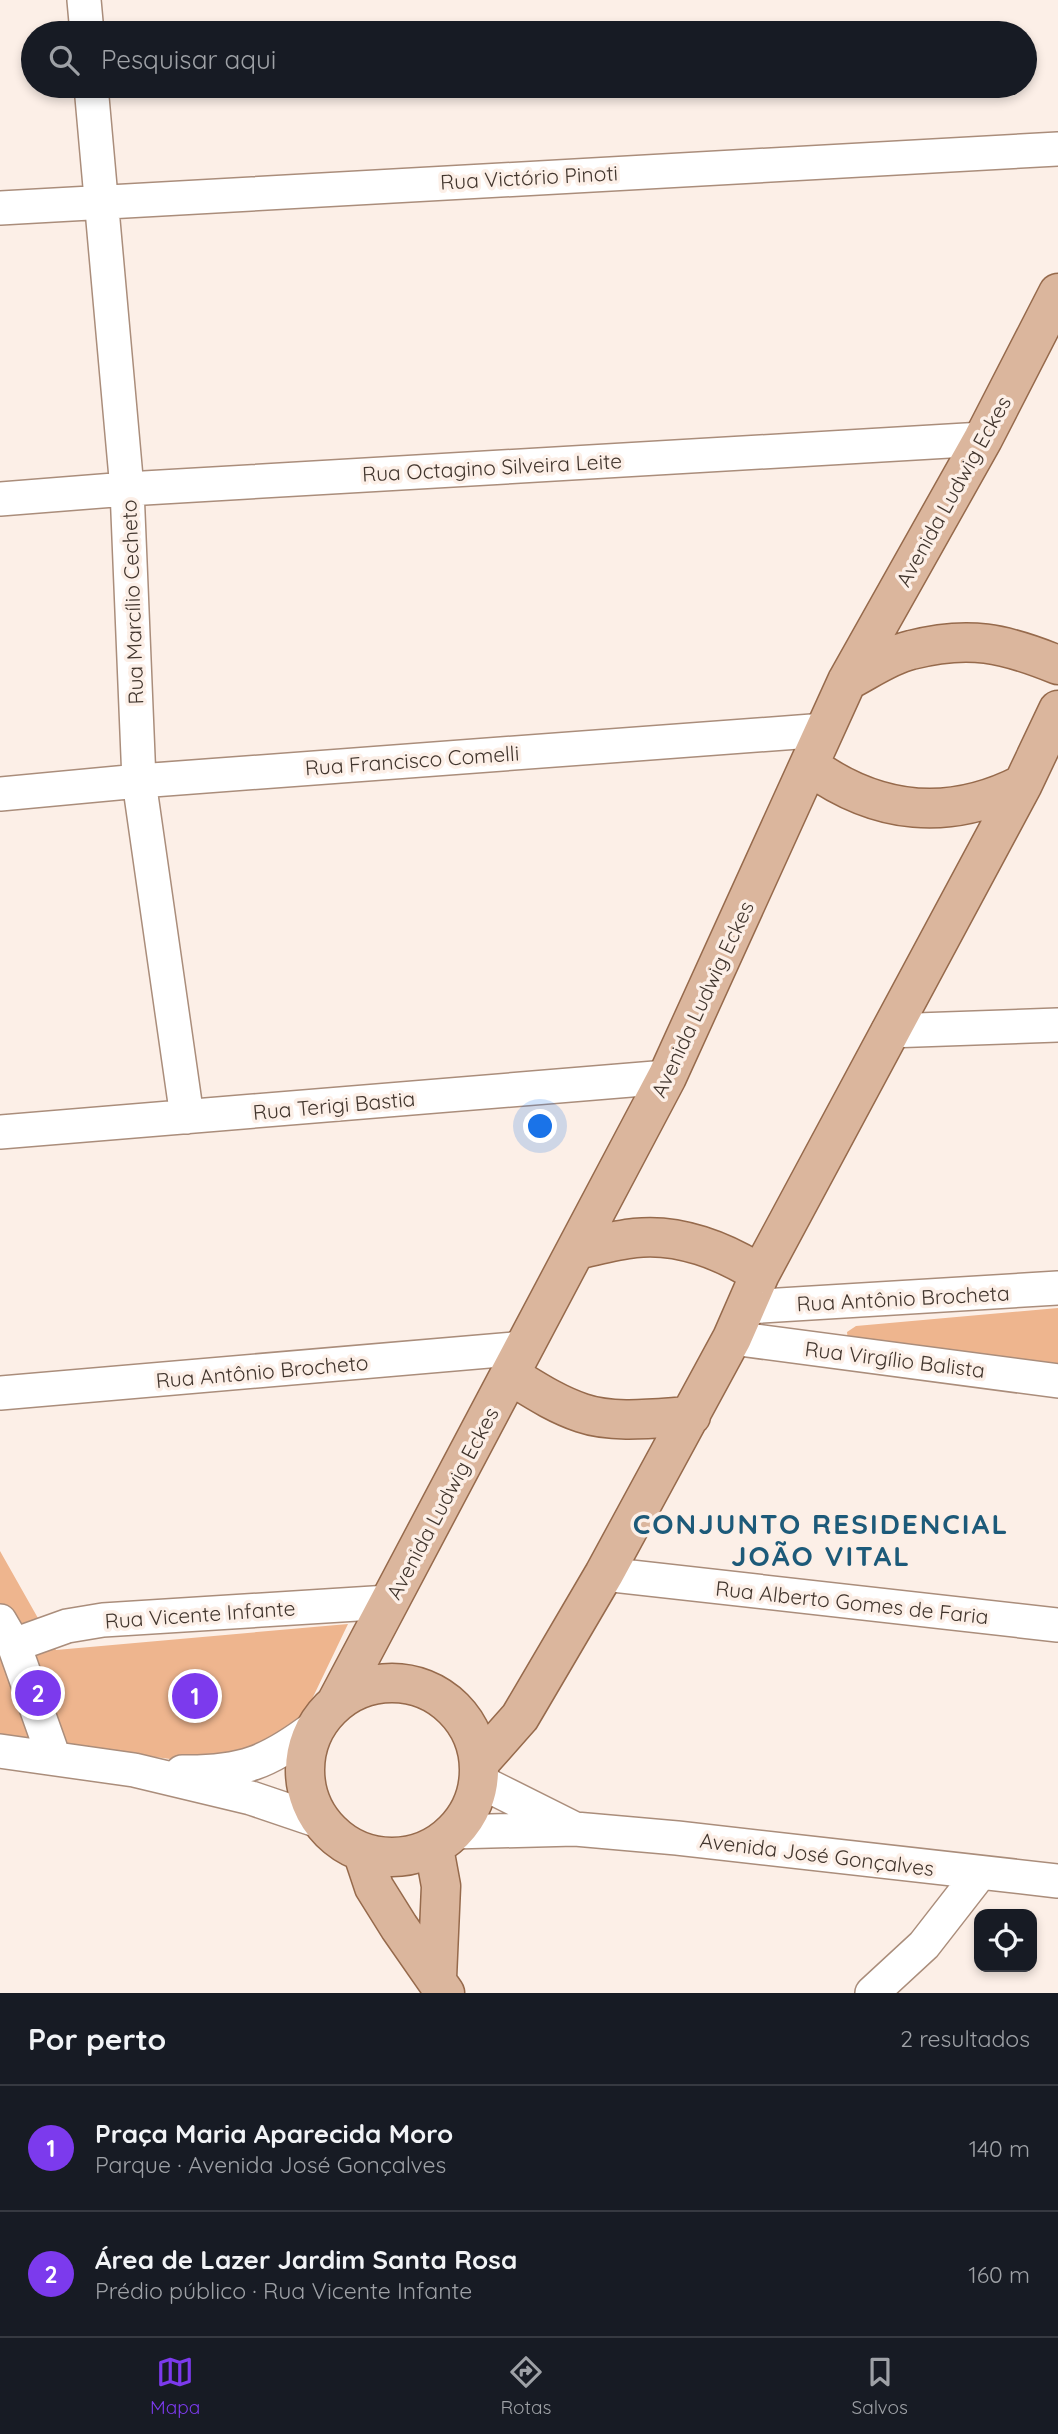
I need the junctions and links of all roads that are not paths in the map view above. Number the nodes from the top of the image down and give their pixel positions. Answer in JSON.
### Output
{"nodes":[{"id":1,"x":84,"y":0,"type":"edge"},
{"id":2,"x":86,"y":21,"type":"edge"},
{"id":3,"x":92,"y":98,"type":"edge"},
{"id":4,"x":1058,"y":149,"type":"edge"},
{"id":5,"x":99,"y":200,"type":"junction"},
{"id":6,"x":0,"y":208,"type":"edge"},
{"id":7,"x":1058,"y":293,"type":"edge"},
{"id":8,"x":984,"y":439,"type":"junction"},
{"id":9,"x":127,"y":489,"type":"junction"},
{"id":10,"x":0,"y":499,"type":"edge"},
{"id":11,"x":1058,"y":665,"type":"edge"},
{"id":12,"x":847,"y":681,"type":"junction"},
{"id":13,"x":1057,"y":716,"type":"edge"},
{"id":14,"x":825,"y":730,"type":"junction"},
{"id":15,"x":810,"y":766,"type":"junction"},
{"id":16,"x":139,"y":781,"type":"junction"},
{"id":17,"x":1023,"y":784,"type":"junction"},
{"id":18,"x":0,"y":794,"type":"edge"},
{"id":19,"x":1058,"y":1026,"type":"edge"},
{"id":20,"x":888,"y":1031,"type":"junction"},
{"id":21,"x":667,"y":1077,"type":"junction"},
{"id":22,"x":187,"y":1117,"type":"junction"},
{"id":23,"x":0,"y":1132,"type":"edge"},
{"id":24,"x":576,"y":1250,"type":"junction"},
{"id":25,"x":1058,"y":1288,"type":"edge"},
{"id":26,"x":747,"y":1306,"type":"junction"},
{"id":27,"x":517,"y":1362,"type":"junction"},
{"id":28,"x":1058,"y":1381,"type":"edge"},
{"id":29,"x":0,"y":1393,"type":"edge"},
{"id":30,"x":691,"y":1416,"type":"junction"},
{"id":31,"x":604,"y":1574,"type":"junction"},
{"id":32,"x":389,"y":1602,"type":"junction"},
{"id":33,"x":1058,"y":1625,"type":"edge"},
{"id":34,"x":7,"y":1633,"type":"edge"},
{"id":35,"x":326,"y":1714,"type":"junction"},
{"id":36,"x":0,"y":1751,"type":"edge"},
{"id":37,"x":54,"y":1758,"type":"junction"},
{"id":38,"x":134,"y":1770,"type":"junction"},
{"id":39,"x":481,"y":1772,"type":"junction"},
{"id":40,"x":319,"y":1821,"type":"junction"},
{"id":41,"x":575,"y":1829,"type":"junction"},
{"id":42,"x":443,"y":1840,"type":"junction"},
{"id":43,"x":363,"y":1854,"type":"junction"},
{"id":44,"x":980,"y":1873,"type":"junction"},
{"id":45,"x":1058,"y":1881,"type":"edge"},
{"id":46,"x":441,"y":1986,"type":"edge"},
{"id":47,"x":872,"y":1993,"type":"edge"}],
"edges":[{"from":1,"to":2,"type":"street"},
{"from":3,"to":5,"type":"street","name":"Rua Marcílio Cecheto"},
{"from":4,"to":5,"type":"street","name":"Rua Victório Pinoti"},
{"from":5,"to":6,"type":"street","name":"Rua Victório Pinoti"},
{"from":5,"to":9,"type":"street","name":"Rua Marcílio Cecheto"},
{"from":7,"to":8,"type":"main road","name":"Avenida Ludwig Eckes"},
{"from":8,"to":9,"type":"street","name":"Rua Octagino Silveira Leite"},
{"from":8,"to":12,"type":"main road","name":"Avenida Ludwig Eckes"},
{"from":9,"to":10,"type":"street","name":"Rua Octagino Silveira Leite"},
{"from":9,"to":16,"type":"street","name":"Rua Marcílio Cecheto"},
{"from":11,"to":12,"type":"main road"},
{"from":12,"to":14,"type":"main road","name":"Avenida Ludwig Eckes"},
{"from":13,"to":17,"type":"main road"},
{"from":14,"to":15,"type":"main road","name":"Avenida Ludwig Eckes"},
{"from":14,"to":16,"type":"street","name":"Rua Francisco Comelli"},
{"from":15,"to":17,"type":"main road"},
{"from":15,"to":21,"type":"main road","name":"Avenida Ludwig Eckes"},
{"from":16,"to":18,"type":"street","name":"Rua Francisco Comelli"},
{"from":16,"to":22,"type":"street","name":"Rua Marcílio Cecheto"},
{"from":17,"to":20,"type":"main road"},
{"from":19,"to":20,"type":"street"},
{"from":20,"to":26,"type":"main road"},
{"from":21,"to":22,"type":"street","name":"Rua Terigi Bastia"},
{"from":21,"to":24,"type":"main road","name":"Avenida Ludwig Eckes"},
{"from":22,"to":23,"type":"street","name":"Rua Terigi Bastia"},
{"from":24,"to":26,"type":"main road"},
{"from":24,"to":27,"type":"main road","name":"Avenida Ludwig Eckes"},
{"from":25,"to":26,"type":"street","name":"Rua Antônio Brocheta"},
{"from":26,"to":28,"type":"street","name":"Rua Virgílio Balista"},
{"from":26,"to":30,"type":"main road"},
{"from":27,"to":29,"type":"street","name":"Rua Antônio Brocheto"},
{"from":27,"to":30,"type":"main road"},
{"from":27,"to":32,"type":"main road","name":"Avenida Ludwig Eckes"},
{"from":30,"to":31,"type":"main road"},
{"from":31,"to":33,"type":"street","name":"Rua Alberto Gomes de Faria"},
{"from":31,"to":39,"type":"main road"},
{"from":32,"to":34,"type":"street","name":"Rua Vicente Infante"},
{"from":32,"to":35,"type":"main road","name":"Avenida Ludwig Eckes"},
{"from":34,"to":37,"type":"street"},
{"from":35,"to":38,"type":"street"},
{"from":35,"to":39,"type":"main road"},
{"from":35,"to":40,"type":"main road"},
{"from":36,"to":37,"type":"street"},
{"from":37,"to":38,"type":"street"},
{"from":38,"to":40,"type":"street"},
{"from":39,"to":41,"type":"street","name":"Avenida José Gonçalves"},
{"from":39,"to":42,"type":"main road"},
{"from":40,"to":43,"type":"main road"},
{"from":41,"to":42,"type":"street","name":"Avenida José Gonçalves"},
{"from":41,"to":44,"type":"street","name":"Avenida José Gonçalves"},
{"from":42,"to":43,"type":"main road"},
{"from":42,"to":46,"type":"main road"},
{"from":43,"to":46,"type":"main road"},
{"from":44,"to":45,"type":"street","name":"Avenida José Gonçalves"},
{"from":44,"to":47,"type":"street"}]}
